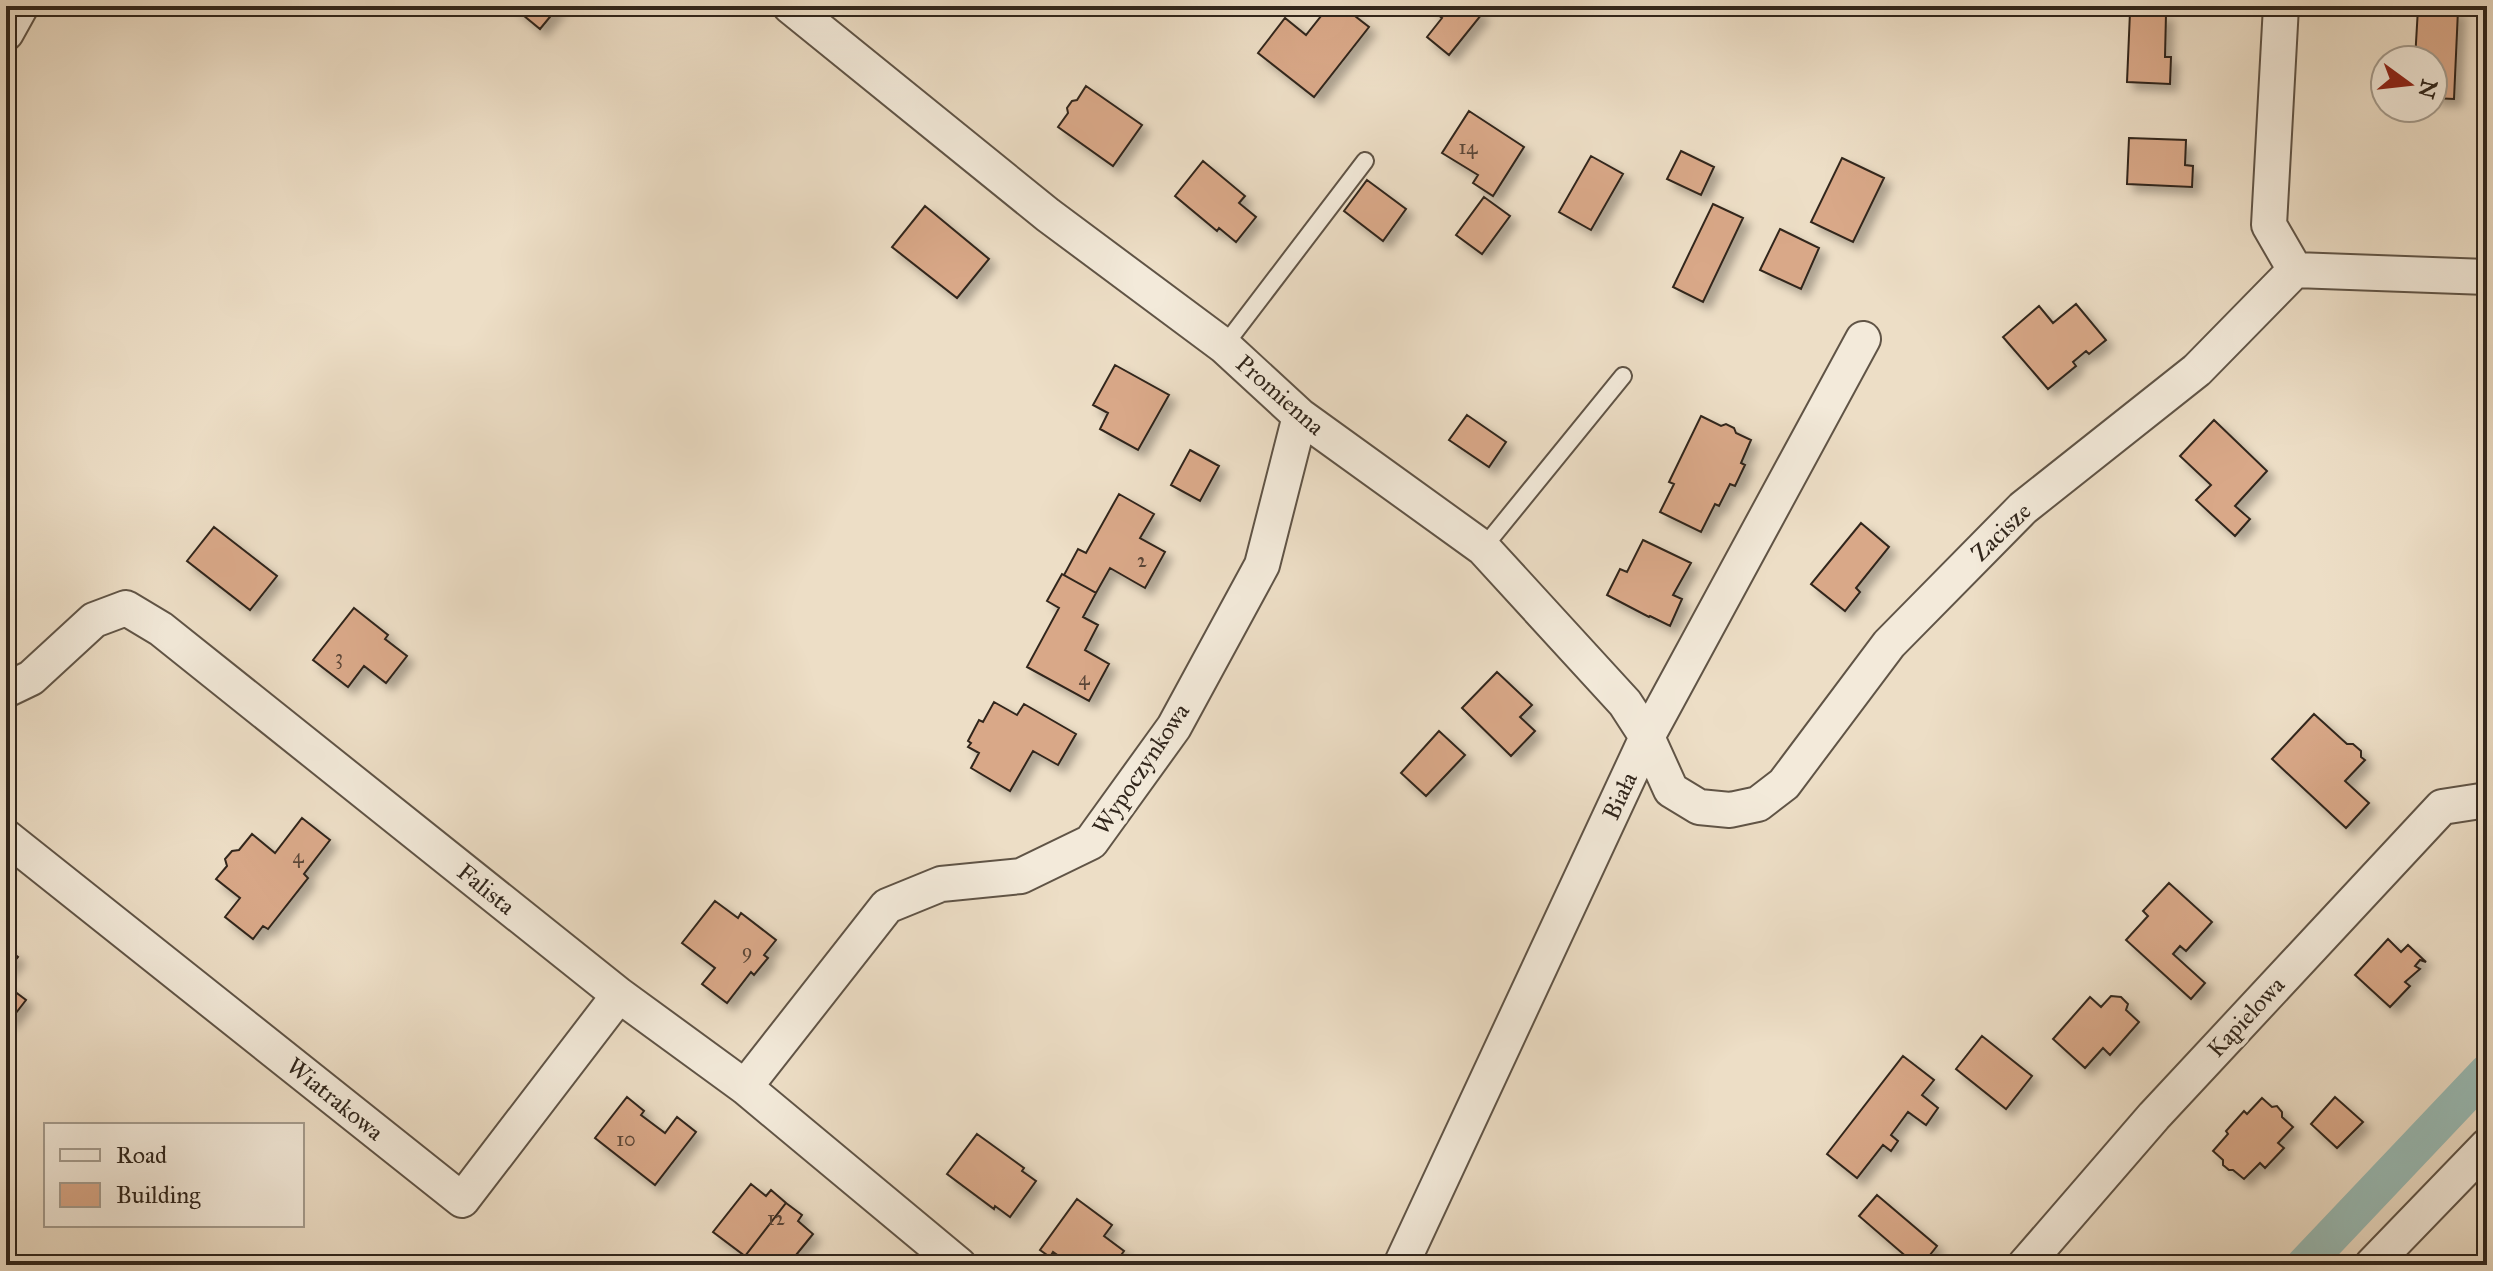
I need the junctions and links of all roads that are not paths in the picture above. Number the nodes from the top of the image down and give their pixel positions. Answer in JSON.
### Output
{"nodes":[{"id":1,"x":21,"y":6,"type":"edge"},
{"id":2,"x":790,"y":6,"type":"edge"},
{"id":3,"x":2281,"y":6,"type":"edge"},
{"id":4,"x":6,"y":33,"type":"edge"},
{"id":5,"x":1365,"y":161,"type":"dead end"},
{"id":6,"x":2295,"y":270,"type":"junction"},
{"id":7,"x":2487,"y":277,"type":"edge"},
{"id":8,"x":1863,"y":339,"type":"dead end"},
{"id":9,"x":1224,"y":346,"type":"junction"},
{"id":10,"x":1623,"y":376,"type":"dead end"},
{"id":11,"x":1300,"y":416,"type":"junction"},
{"id":12,"x":1483,"y":548,"type":"junction"},
{"id":13,"x":6,"y":690,"type":"edge"},
{"id":14,"x":1647,"y":737,"type":"junction"},
{"id":15,"x":2487,"y":800,"type":"edge"},
{"id":16,"x":1730,"y":810,"type":"joint"},
{"id":17,"x":6,"y":837,"type":"edge"},
{"id":18,"x":619,"y":995,"type":"junction"},
{"id":19,"x":745,"y":1087,"type":"junction"},
{"id":20,"x":2487,"y":1146,"type":"edge"},
{"id":21,"x":959,"y":1265,"type":"edge"},
{"id":22,"x":1401,"y":1265,"type":"edge"},
{"id":23,"x":2025,"y":1265,"type":"edge"},
{"id":24,"x":2372,"y":1265,"type":"edge"}],
"edges":[{"from":1,"to":4,"type":"street"},
{"from":2,"to":9,"type":"street","name":"Promienna"},
{"from":3,"to":6,"type":"street"},
{"from":5,"to":9,"type":"lane"},
{"from":6,"to":7,"type":"street"},
{"from":6,"to":16,"type":"street","name":"Zacisze"},
{"from":8,"to":14,"type":"street","name":"Biała"},
{"from":9,"to":11,"type":"street","name":"Promienna"},
{"from":10,"to":12,"type":"lane"},
{"from":11,"to":12,"type":"street","name":"Promienna"},
{"from":11,"to":19,"type":"street","name":"Wypoczynkowa"},
{"from":12,"to":14,"type":"street","name":"Promienna"},
{"from":13,"to":18,"type":"street","name":"Falista"},
{"from":14,"to":16,"type":"street","name":"Promienna"},
{"from":14,"to":22,"type":"street","name":"Biała"},
{"from":15,"to":23,"type":"street","name":"Kąpielowa"},
{"from":17,"to":18,"type":"street","name":"Wiatrakowa"},
{"from":18,"to":19,"type":"street","name":"Falista"},
{"from":19,"to":21,"type":"street","name":"Falista"},
{"from":20,"to":24,"type":"street"}]}
